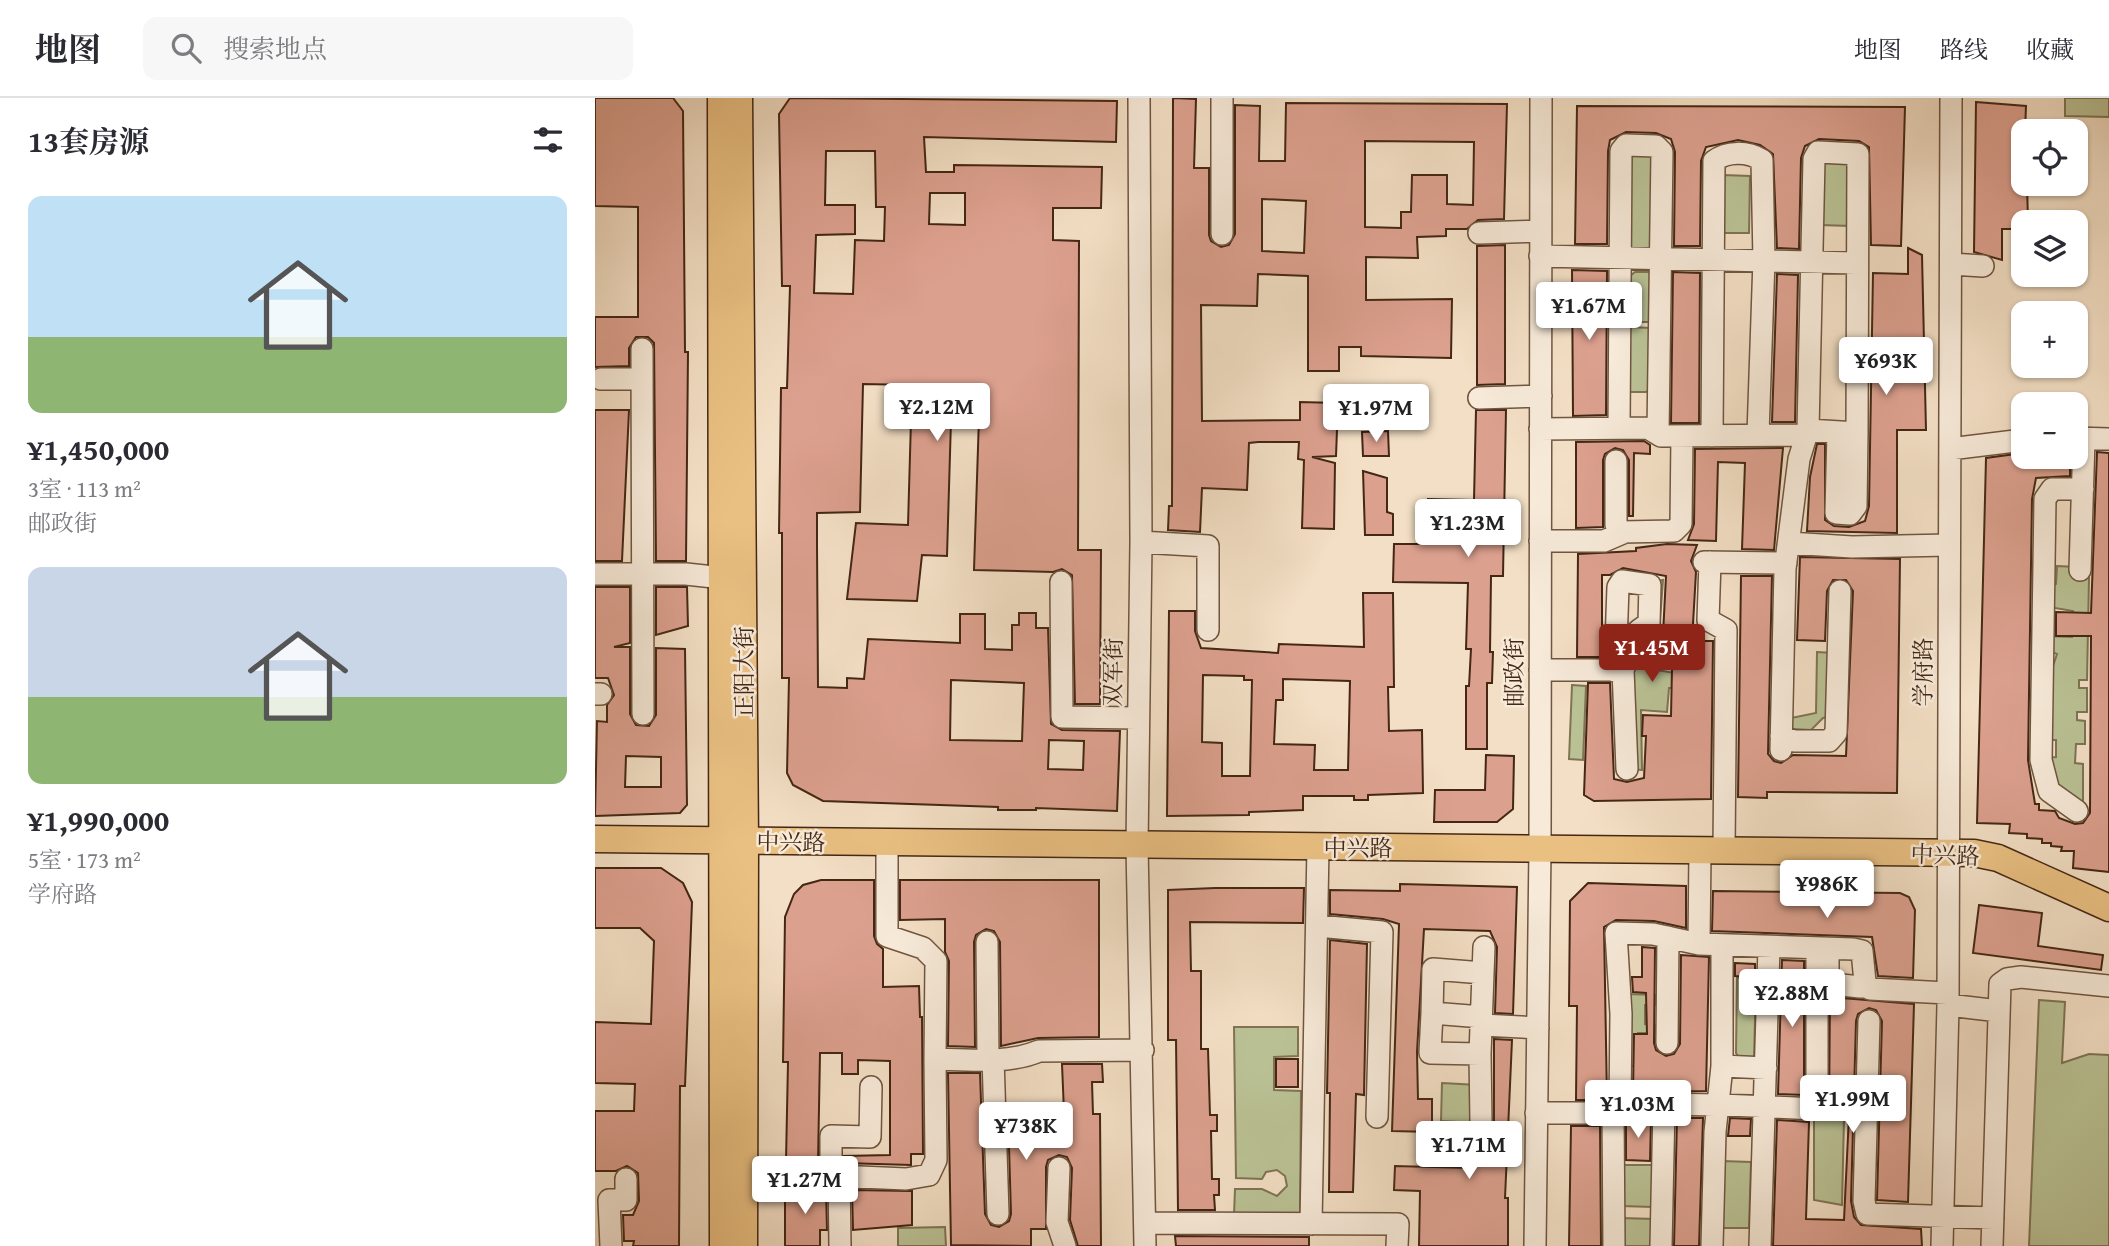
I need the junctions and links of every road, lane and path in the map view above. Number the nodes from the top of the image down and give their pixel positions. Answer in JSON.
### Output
{"nodes":[{"id":1,"x":721,"y":98,"type":"edge"},
{"id":2,"x":740,"y":98,"type":"edge"},
{"id":3,"x":1139,"y":98,"type":"edge"},
{"id":4,"x":1222,"y":98,"type":"edge"},
{"id":5,"x":1541,"y":98,"type":"edge"},
{"id":6,"x":1951,"y":98,"type":"edge"},
{"id":7,"x":1540,"y":231,"type":"junction"},
{"id":8,"x":1479,"y":233,"type":"dead end"},
{"id":9,"x":1222,"y":234,"type":"dead end"},
{"id":10,"x":1541,"y":256,"type":"junction"},
{"id":11,"x":1622,"y":258,"type":"junction"},
{"id":12,"x":1662,"y":258,"type":"junction"},
{"id":13,"x":1713,"y":259,"type":"junction"},
{"id":14,"x":1763,"y":260,"type":"junction"},
{"id":15,"x":1813,"y":260,"type":"junction"},
{"id":16,"x":1856,"y":264,"type":"junction"},
{"id":17,"x":1951,"y":264,"type":"junction"},
{"id":18,"x":1983,"y":266,"type":"dead end"},
{"id":19,"x":642,"y":349,"type":"dead end"},
{"id":20,"x":601,"y":379,"type":"dead end"},
{"id":21,"x":642,"y":379,"type":"junction"},
{"id":22,"x":1541,"y":396,"type":"junction"},
{"id":23,"x":1479,"y":398,"type":"dead end"},
{"id":24,"x":1619,"y":428,"type":"junction"},
{"id":25,"x":1540,"y":429,"type":"junction"},
{"id":26,"x":1658,"y":432,"type":"junction"},
{"id":27,"x":1807,"y":432,"type":"junction"},
{"id":28,"x":1758,"y":434,"type":"junction"},
{"id":29,"x":1682,"y":436,"type":"junction"},
{"id":30,"x":1712,"y":436,"type":"junction"},
{"id":31,"x":2088,"y":438,"type":"edge"},
{"id":32,"x":2109,"y":439,"type":"edge"},
{"id":33,"x":2011,"y":441,"type":"edge"},
{"id":34,"x":1950,"y":449,"type":"junction"},
{"id":35,"x":1616,"y":461,"type":"dead end"},
{"id":36,"x":2082,"y":469,"type":"edge"},
{"id":37,"x":2083,"y":489,"type":"junction"},
{"id":38,"x":1625,"y":532,"type":"junction"},
{"id":39,"x":1540,"y":541,"type":"junction"},
{"id":40,"x":1141,"y":542,"type":"junction"},
{"id":41,"x":1949,"y":545,"type":"junction"},
{"id":42,"x":1787,"y":553,"type":"junction"},
{"id":43,"x":2080,"y":570,"type":"dead end"},
{"id":44,"x":595,"y":574,"type":"edge"},
{"id":45,"x":642,"y":574,"type":"junction"},
{"id":46,"x":723,"y":578,"type":"junction"},
{"id":47,"x":1061,"y":582,"type":"dead end"},
{"id":48,"x":1840,"y":591,"type":"dead end"},
{"id":49,"x":1208,"y":630,"type":"dead end"},
{"id":50,"x":1540,"y":670,"type":"junction"},
{"id":51,"x":643,"y":714,"type":"dead end"},
{"id":52,"x":1139,"y":718,"type":"junction"},
{"id":53,"x":1626,"y":769,"type":"dead end"},
{"id":54,"x":2077,"y":811,"type":"dead end"},
{"id":55,"x":595,"y":839,"type":"edge"},
{"id":56,"x":735,"y":842,"type":"junction"},
{"id":57,"x":887,"y":844,"type":"junction"},
{"id":58,"x":1137,"y":846,"type":"junction"},
{"id":59,"x":1318,"y":847,"type":"junction"},
{"id":60,"x":1540,"y":849,"type":"junction"},
{"id":61,"x":1712,"y":851,"type":"junction"},
{"id":62,"x":1948,"y":854,"type":"junction"},
{"id":63,"x":2109,"y":908,"type":"edge"},
{"id":64,"x":1318,"y":926,"type":"junction"},
{"id":65,"x":1668,"y":937,"type":"junction"},
{"id":66,"x":987,"y":942,"type":"dead end"},
{"id":67,"x":1699,"y":944,"type":"junction"},
{"id":68,"x":1723,"y":945,"type":"junction"},
{"id":69,"x":1484,"y":947,"type":"dead end"},
{"id":70,"x":1769,"y":947,"type":"junction"},
{"id":71,"x":1823,"y":948,"type":"junction"},
{"id":72,"x":1483,"y":973,"type":"junction"},
{"id":73,"x":1865,"y":982,"type":"junction"},
{"id":74,"x":2109,"y":986,"type":"edge"},
{"id":75,"x":1948,"y":999,"type":"junction"},
{"id":76,"x":1999,"y":1011,"type":"junction"},
{"id":77,"x":1431,"y":1013,"type":"junction"},
{"id":78,"x":1482,"y":1021,"type":"junction"},
{"id":79,"x":1869,"y":1021,"type":"dead end"},
{"id":80,"x":1538,"y":1028,"type":"junction"},
{"id":81,"x":1667,"y":1043,"type":"dead end"},
{"id":82,"x":1143,"y":1050,"type":"junction"},
{"id":83,"x":1480,"y":1054,"type":"junction"},
{"id":84,"x":936,"y":1059,"type":"junction"},
{"id":85,"x":990,"y":1059,"type":"junction"},
{"id":86,"x":1722,"y":1066,"type":"junction"},
{"id":87,"x":1766,"y":1068,"type":"junction"},
{"id":88,"x":871,"y":1087,"type":"dead end"},
{"id":89,"x":1664,"y":1106,"type":"junction"},
{"id":90,"x":1719,"y":1107,"type":"junction"},
{"id":91,"x":1765,"y":1108,"type":"junction"},
{"id":92,"x":1617,"y":1111,"type":"junction"},
{"id":93,"x":1536,"y":1113,"type":"junction"},
{"id":94,"x":1377,"y":1117,"type":"dead end"},
{"id":95,"x":1481,"y":1122,"type":"dead end"},
{"id":96,"x":1059,"y":1168,"type":"dead end"},
{"id":97,"x":744,"y":1172,"type":"junction"},
{"id":98,"x":835,"y":1175,"type":"junction"},
{"id":99,"x":626,"y":1179,"type":"dead end"},
{"id":100,"x":998,"y":1214,"type":"dead end"},
{"id":101,"x":1942,"y":1216,"type":"junction"},
{"id":102,"x":1993,"y":1218,"type":"junction"},
{"id":103,"x":1145,"y":1223,"type":"junction"},
{"id":104,"x":1311,"y":1224,"type":"junction"},
{"id":105,"x":611,"y":1246,"type":"edge"},
{"id":106,"x":723,"y":1246,"type":"edge"},
{"id":107,"x":744,"y":1246,"type":"edge"},
{"id":108,"x":840,"y":1246,"type":"edge"},
{"id":109,"x":1065,"y":1246,"type":"edge"},
{"id":110,"x":1145,"y":1246,"type":"edge"},
{"id":111,"x":1397,"y":1246,"type":"edge"},
{"id":112,"x":1535,"y":1246,"type":"edge"},
{"id":113,"x":1613,"y":1246,"type":"edge"},
{"id":114,"x":1661,"y":1246,"type":"edge"},
{"id":115,"x":1712,"y":1246,"type":"edge"},
{"id":116,"x":1760,"y":1246,"type":"edge"},
{"id":117,"x":1942,"y":1246,"type":"edge"},
{"id":118,"x":1992,"y":1246,"type":"edge"}],
"edges":[{"from":1,"to":46,"type":"main road","name":"正阳大街"},
{"from":2,"to":56,"type":"main road","name":"正阳大街"},
{"from":3,"to":40,"type":"street","name":"双军街"},
{"from":4,"to":9,"type":"street"},
{"from":5,"to":7,"type":"street","name":"邮政街"},
{"from":6,"to":17,"type":"street","name":"学府路"},
{"from":7,"to":8,"type":"street"},
{"from":7,"to":10,"type":"street","name":"邮政街"},
{"from":10,"to":11,"type":"street"},
{"from":10,"to":22,"type":"street","name":"邮政街"},
{"from":11,"to":12,"type":"street"},
{"from":11,"to":12,"type":"street"},
{"from":11,"to":24,"type":"street"},
{"from":12,"to":13,"type":"street"},
{"from":12,"to":26,"type":"street"},
{"from":13,"to":14,"type":"street"},
{"from":13,"to":14,"type":"street"},
{"from":13,"to":30,"type":"street"},
{"from":14,"to":15,"type":"street"},
{"from":14,"to":28,"type":"street"},
{"from":15,"to":16,"type":"street"},
{"from":15,"to":16,"type":"street"},
{"from":15,"to":27,"type":"street"},
{"from":16,"to":27,"type":"street"},
{"from":17,"to":18,"type":"street"},
{"from":17,"to":34,"type":"street","name":"学府路"},
{"from":19,"to":21,"type":"street"},
{"from":20,"to":21,"type":"street"},
{"from":21,"to":45,"type":"street"},
{"from":22,"to":23,"type":"street"},
{"from":22,"to":25,"type":"street","name":"邮政街"},
{"from":24,"to":25,"type":"street"},
{"from":24,"to":26,"type":"street"},
{"from":25,"to":39,"type":"street","name":"邮政街"},
{"from":26,"to":29,"type":"street"},
{"from":27,"to":28,"type":"street"},
{"from":27,"to":42,"type":"street"},
{"from":28,"to":30,"type":"street"},
{"from":29,"to":30,"type":"street"},
{"from":29,"to":38,"type":"street"},
{"from":31,"to":32,"type":"street"},
{"from":33,"to":34,"type":"street"},
{"from":34,"to":41,"type":"street","name":"学府路"},
{"from":35,"to":38,"type":"street"},
{"from":36,"to":37,"type":"street"},
{"from":37,"to":43,"type":"street"},
{"from":37,"to":54,"type":"street"},
{"from":38,"to":39,"type":"street"},
{"from":39,"to":50,"type":"street","name":"邮政街"},
{"from":40,"to":49,"type":"street"},
{"from":40,"to":52,"type":"street","name":"双军街"},
{"from":41,"to":42,"type":"street"},
{"from":41,"to":62,"type":"street","name":"学府路"},
{"from":42,"to":48,"type":"street"},
{"from":42,"to":61,"type":"street"},
{"from":44,"to":45,"type":"street"},
{"from":45,"to":46,"type":"street"},
{"from":45,"to":51,"type":"street"},
{"from":46,"to":56,"type":"main road","name":"正阳大街"},
{"from":47,"to":52,"type":"street"},
{"from":50,"to":53,"type":"street"},
{"from":50,"to":60,"type":"street","name":"邮政街"},
{"from":52,"to":58,"type":"street","name":"双军街"},
{"from":55,"to":56,"type":"main road","name":"中兴路"},
{"from":56,"to":57,"type":"main road","name":"中兴路"},
{"from":56,"to":97,"type":"main road","name":"正阳大街"},
{"from":56,"to":106,"type":"main road","name":"正阳大街"},
{"from":57,"to":58,"type":"main road","name":"中兴路"},
{"from":57,"to":84,"type":"street"},
{"from":58,"to":59,"type":"main road","name":"中兴路"},
{"from":58,"to":82,"type":"street","name":"双军街"},
{"from":59,"to":60,"type":"main road","name":"中兴路"},
{"from":59,"to":64,"type":"street"},
{"from":60,"to":61,"type":"main road","name":"中兴路"},
{"from":60,"to":80,"type":"street","name":"邮政街"},
{"from":61,"to":62,"type":"main road","name":"中兴路"},
{"from":61,"to":67,"type":"street"},
{"from":62,"to":63,"type":"main road","name":"中兴路"},
{"from":62,"to":75,"type":"street","name":"学府路"},
{"from":64,"to":94,"type":"street"},
{"from":64,"to":104,"type":"street"},
{"from":65,"to":67,"type":"street"},
{"from":65,"to":81,"type":"street"},
{"from":65,"to":92,"type":"street"},
{"from":66,"to":85,"type":"street"},
{"from":67,"to":68,"type":"street"},
{"from":68,"to":70,"type":"street"},
{"from":68,"to":86,"type":"street"},
{"from":69,"to":72,"type":"street"},
{"from":70,"to":71,"type":"street"},
{"from":70,"to":87,"type":"street"},
{"from":71,"to":73,"type":"street"},
{"from":71,"to":73,"type":"street"},
{"from":71,"to":91,"type":"street"},
{"from":72,"to":77,"type":"street"},
{"from":72,"to":78,"type":"street"},
{"from":73,"to":75,"type":"street"},
{"from":74,"to":76,"type":"street"},
{"from":75,"to":76,"type":"street"},
{"from":75,"to":101,"type":"street","name":"学府路"},
{"from":76,"to":102,"type":"street"},
{"from":77,"to":78,"type":"street"},
{"from":77,"to":83,"type":"street"},
{"from":78,"to":80,"type":"street"},
{"from":78,"to":83,"type":"street"},
{"from":79,"to":101,"type":"street"},
{"from":80,"to":93,"type":"street","name":"邮政街"},
{"from":82,"to":85,"type":"street"},
{"from":82,"to":103,"type":"street","name":"双军街"},
{"from":83,"to":95,"type":"street"},
{"from":84,"to":85,"type":"street"},
{"from":84,"to":98,"type":"street"},
{"from":85,"to":100,"type":"street"},
{"from":86,"to":87,"type":"street"},
{"from":86,"to":90,"type":"street"},
{"from":87,"to":91,"type":"street"},
{"from":88,"to":98,"type":"street"},
{"from":89,"to":90,"type":"street"},
{"from":89,"to":92,"type":"street"},
{"from":89,"to":114,"type":"street"},
{"from":90,"to":91,"type":"street"},
{"from":90,"to":115,"type":"street"},
{"from":91,"to":116,"type":"street"},
{"from":92,"to":93,"type":"street"},
{"from":92,"to":113,"type":"street"},
{"from":93,"to":112,"type":"street","name":"邮政街"},
{"from":96,"to":109,"type":"street"},
{"from":97,"to":98,"type":"street"},
{"from":97,"to":107,"type":"main road","name":"正阳大街"},
{"from":98,"to":108,"type":"street"},
{"from":99,"to":105,"type":"street"},
{"from":101,"to":102,"type":"street"},
{"from":101,"to":117,"type":"street","name":"学府路"},
{"from":102,"to":118,"type":"street"},
{"from":103,"to":104,"type":"street"},
{"from":103,"to":110,"type":"street","name":"双军街"},
{"from":104,"to":111,"type":"street"}]}
